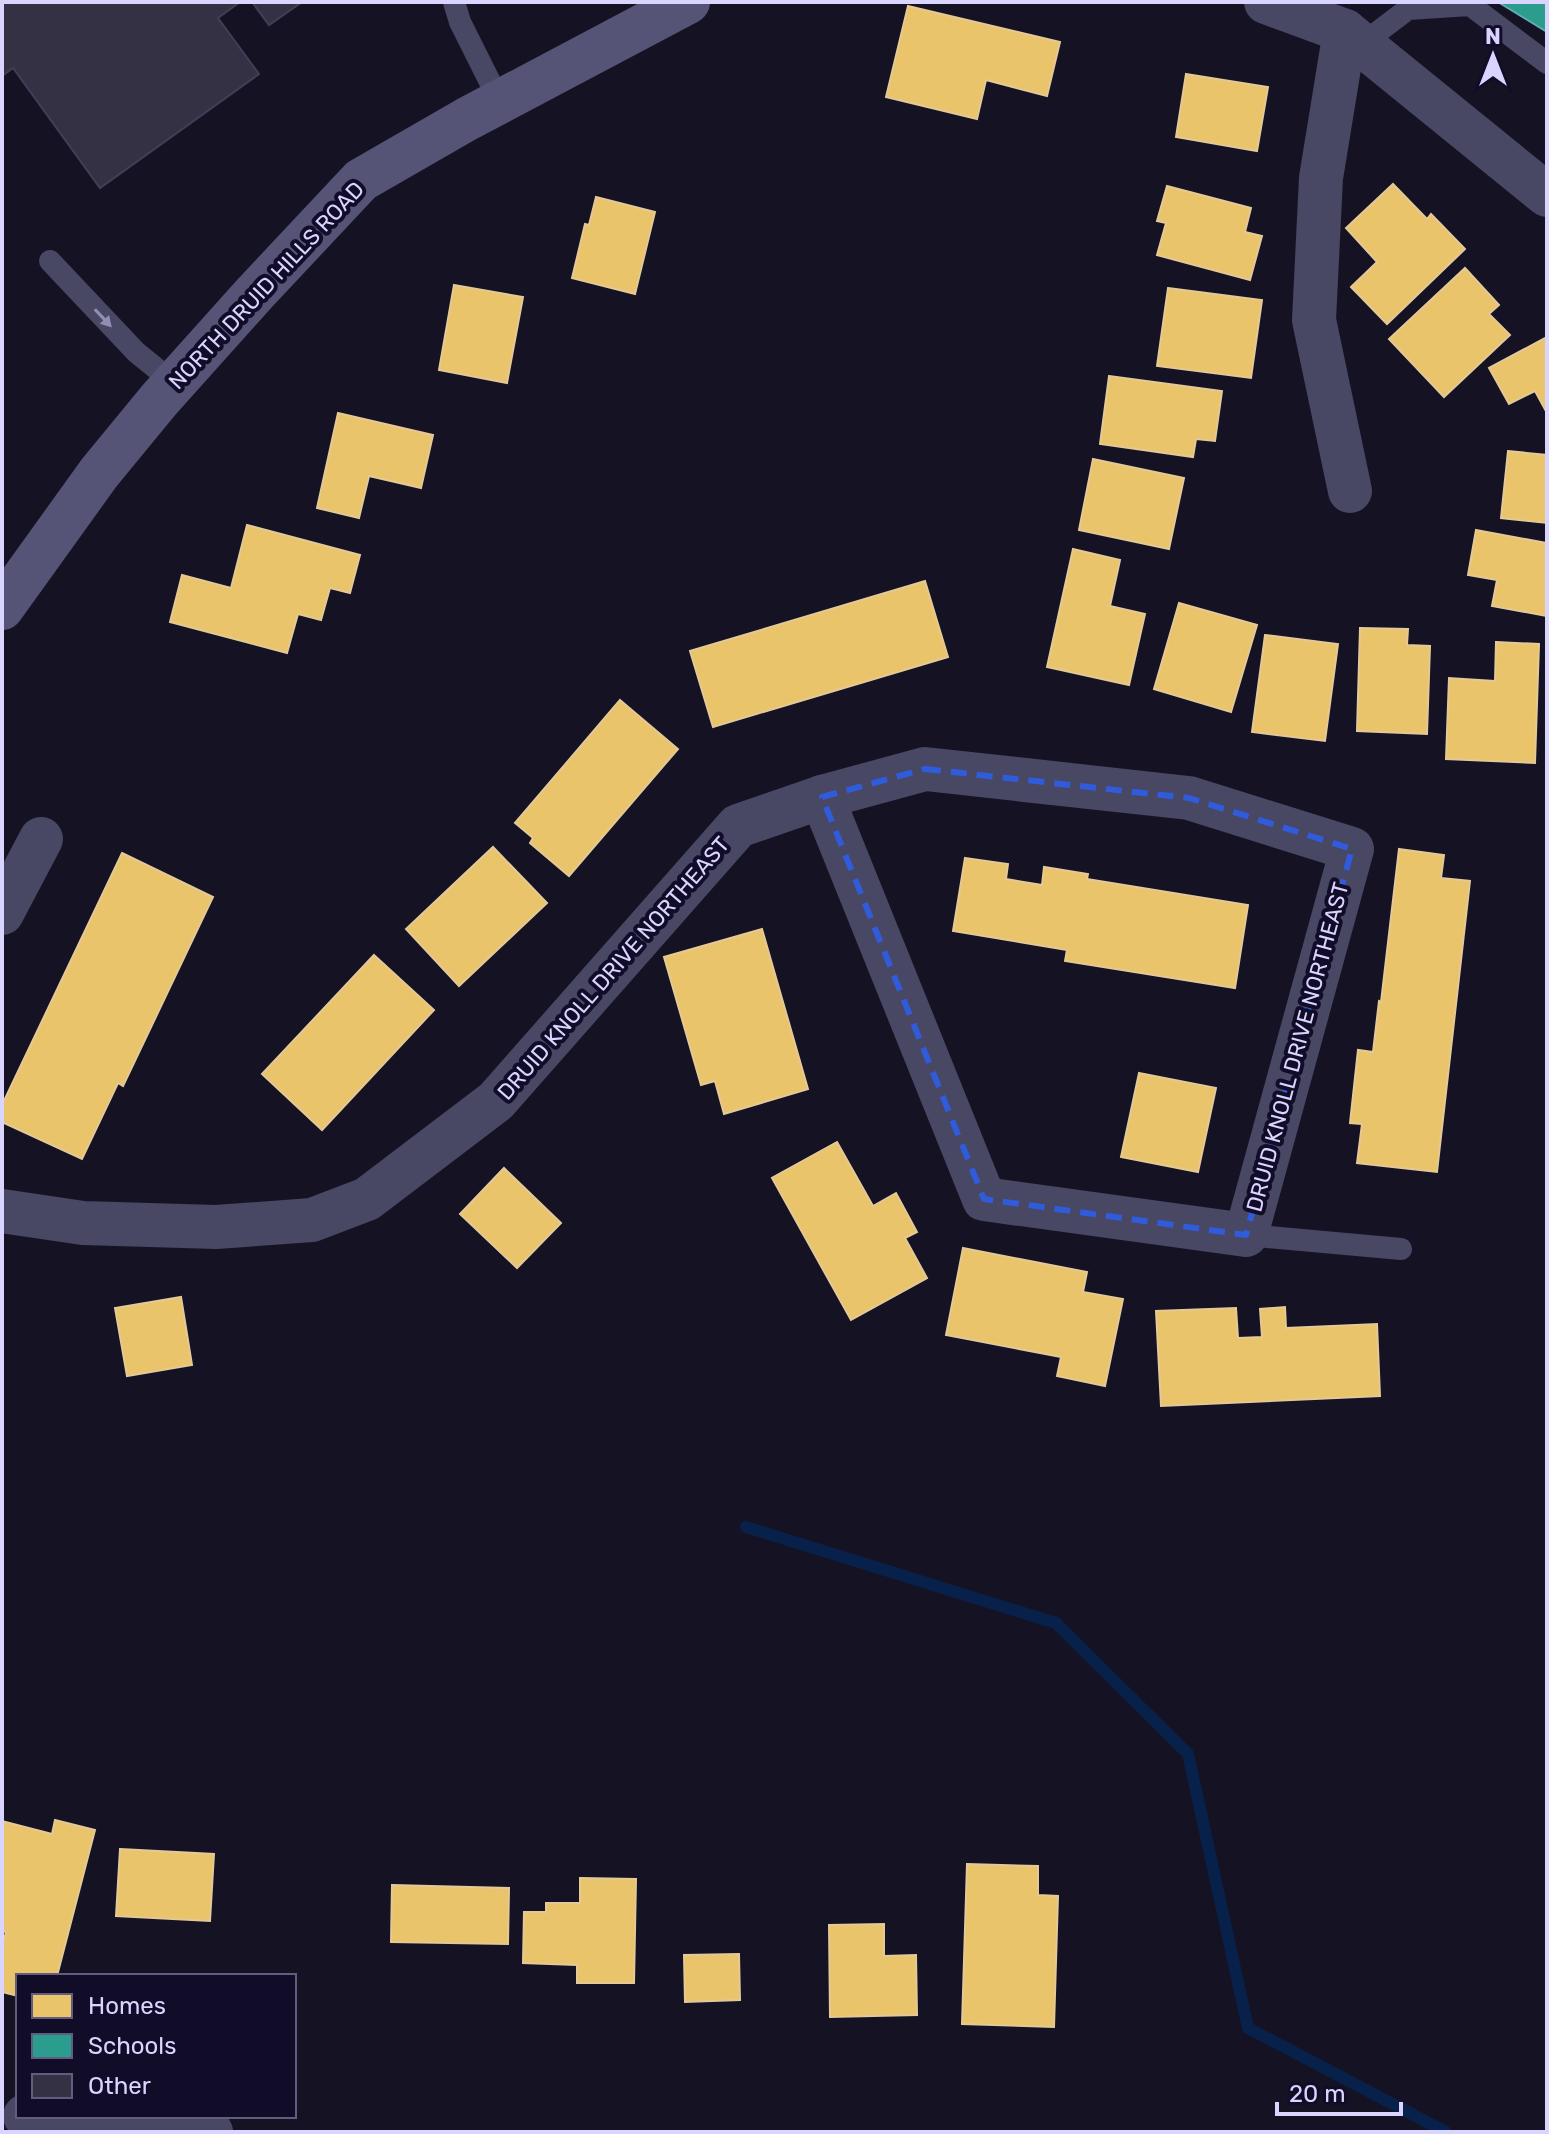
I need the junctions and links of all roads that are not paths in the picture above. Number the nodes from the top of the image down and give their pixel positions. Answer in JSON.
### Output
{"nodes":[{"id":1,"x":436,"y":2,"type":"edge"},
{"id":2,"x":688,"y":2,"type":"edge"},
{"id":3,"x":1266,"y":2,"type":"edge"},
{"id":4,"x":457,"y":12,"type":"edge"},
{"id":5,"x":1354,"y":37,"type":"junction"},
{"id":6,"x":1547,"y":63,"type":"edge"},
{"id":7,"x":500,"y":102,"type":"junction"},
{"id":8,"x":1547,"y":195,"type":"edge"},
{"id":9,"x":50,"y":261,"type":"dead end"},
{"id":10,"x":174,"y":383,"type":"junction"},
{"id":11,"x":1350,"y":491,"type":"dead end"},
{"id":12,"x":2,"y":608,"type":"edge"},
{"id":13,"x":822,"y":797,"type":"junction"},
{"id":14,"x":41,"y":839,"type":"dead end"},
{"id":15,"x":2,"y":913,"type":"edge"},
{"id":16,"x":2,"y":1211,"type":"edge"},
{"id":17,"x":1246,"y":1235,"type":"junction"},
{"id":18,"x":1401,"y":1249,"type":"dead end"},
{"id":19,"x":48,"y":2118,"type":"edge"},
{"id":20,"x":211,"y":2132,"type":"edge"}],
"edges":[{"from":1,"to":4,"type":"lane"},
{"from":2,"to":7,"type":"main road","name":"NORTH DRUID HILLS ROAD"},
{"from":3,"to":5,"type":"street"},
{"from":4,"to":7,"type":"lane"},
{"from":5,"to":6,"type":"lane"},
{"from":5,"to":8,"type":"street"},
{"from":5,"to":11,"type":"street"},
{"from":7,"to":10,"type":"main road","name":"NORTH DRUID HILLS ROAD"},
{"from":9,"to":10,"type":"lane","one_way":true},
{"from":10,"to":12,"type":"main road","name":"NORTH DRUID HILLS ROAD"},
{"from":13,"to":16,"type":"street","name":"DRUID KNOLL DRIVE NORTHEAST"},
{"from":13,"to":17,"type":"street","name":"DRUID KNOLL DRIVE NORTHEAST"},
{"from":13,"to":17,"type":"street","name":"DRUID KNOLL DRIVE NORTHEAST"},
{"from":14,"to":15,"type":"street"},
{"from":17,"to":18,"type":"lane"},
{"from":19,"to":20,"type":"street"}]}
